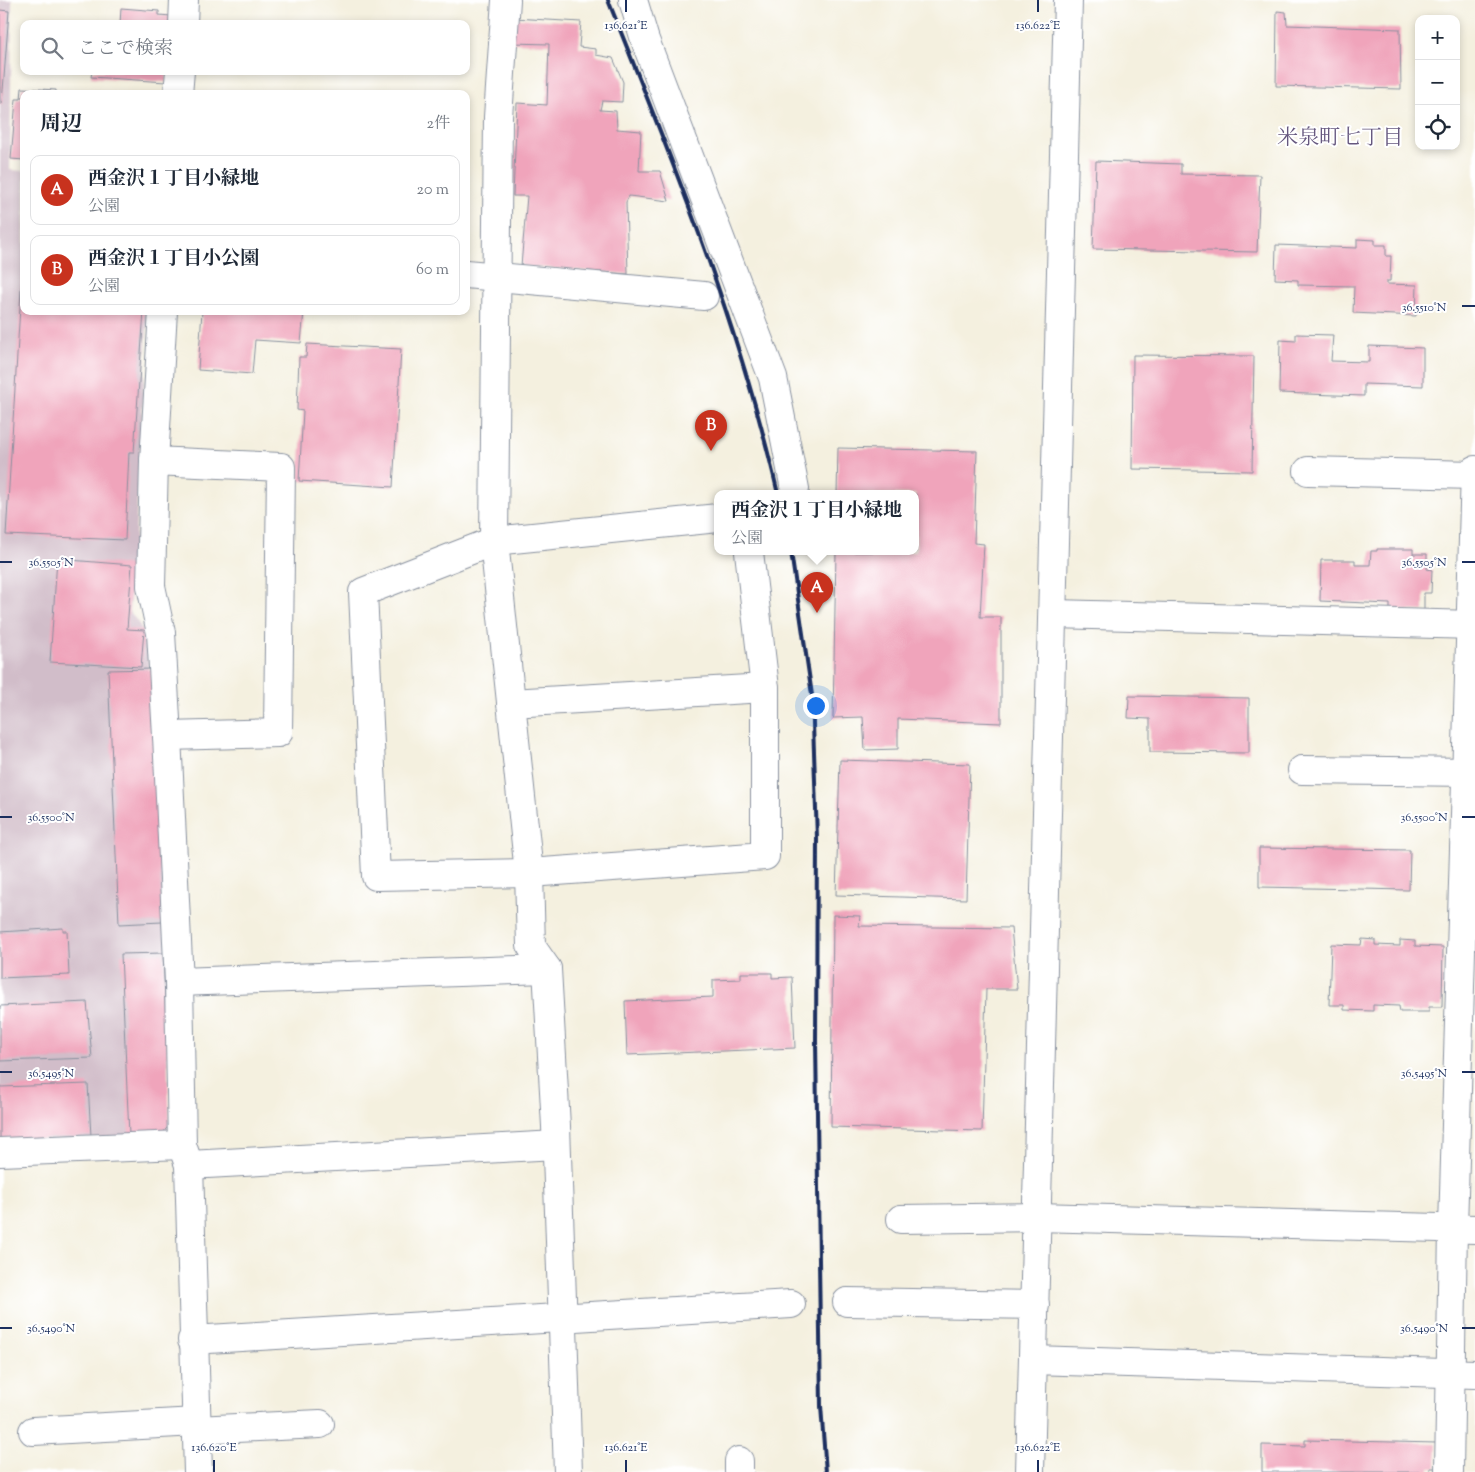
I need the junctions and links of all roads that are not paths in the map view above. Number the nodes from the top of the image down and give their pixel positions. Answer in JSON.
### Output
{"nodes":[{"id":1,"x":184,"y":0,"type":"edge"},
{"id":2,"x":506,"y":0,"type":"edge"},
{"id":3,"x":633,"y":0,"type":"edge"},
{"id":4,"x":1068,"y":0,"type":"edge"},
{"id":5,"x":183,"y":20,"type":"edge"},
{"id":6,"x":180,"y":75,"type":"edge"},
{"id":7,"x":178,"y":90,"type":"edge"},
{"id":8,"x":470,"y":274,"type":"edge"},
{"id":9,"x":495,"y":276,"type":"junction"},
{"id":10,"x":704,"y":296,"type":"dead end"},
{"id":11,"x":163,"y":315,"type":"edge"},
{"id":12,"x":154,"y":461,"type":"junction"},
{"id":13,"x":1475,"y":470,"type":"edge"},
{"id":14,"x":1308,"y":471,"type":"dead end"},
{"id":15,"x":1475,"y":475,"type":"edge"},
{"id":16,"x":795,"y":489,"type":"dead end"},
{"id":17,"x":714,"y":518,"type":"edge"},
{"id":18,"x":494,"y":541,"type":"junction"},
{"id":19,"x":749,"y":555,"type":"edge"},
{"id":20,"x":1053,"y":614,"type":"junction"},
{"id":21,"x":1472,"y":625,"type":"edge"},
{"id":22,"x":765,"y":688,"type":"junction"},
{"id":23,"x":511,"y":703,"type":"junction"},
{"id":24,"x":167,"y":736,"type":"junction"},
{"id":25,"x":1302,"y":770,"type":"dead end"},
{"id":26,"x":1470,"y":772,"type":"edge"},
{"id":27,"x":529,"y":873,"type":"junction"},
{"id":28,"x":548,"y":969,"type":"junction"},
{"id":29,"x":179,"y":982,"type":"junction"},
{"id":30,"x":556,"y":1145,"type":"junction"},
{"id":31,"x":0,"y":1152,"type":"edge"},
{"id":32,"x":185,"y":1155,"type":"junction"},
{"id":33,"x":1037,"y":1217,"type":"junction"},
{"id":34,"x":900,"y":1219,"type":"dead end"},
{"id":35,"x":1464,"y":1228,"type":"edge"},
{"id":36,"x":846,"y":1302,"type":"dead end"},
{"id":37,"x":791,"y":1304,"type":"dead end"},
{"id":38,"x":1035,"y":1305,"type":"junction"},
{"id":39,"x":563,"y":1318,"type":"junction"},
{"id":40,"x":192,"y":1340,"type":"junction"},
{"id":41,"x":1033,"y":1360,"type":"junction"},
{"id":42,"x":1463,"y":1374,"type":"edge"},
{"id":43,"x":320,"y":1424,"type":"dead end"},
{"id":44,"x":196,"y":1426,"type":"junction"},
{"id":45,"x":33,"y":1431,"type":"dead end"},
{"id":46,"x":198,"y":1472,"type":"edge"},
{"id":47,"x":568,"y":1472,"type":"edge"},
{"id":48,"x":1030,"y":1472,"type":"edge"},
{"id":49,"x":1449,"y":1472,"type":"edge"}],
"edges":[{"from":1,"to":5,"type":"street"},
{"from":2,"to":9,"type":"street"},
{"from":3,"to":16,"type":"street"},
{"from":4,"to":20,"type":"street"},
{"from":6,"to":7,"type":"street"},
{"from":8,"to":9,"type":"street"},
{"from":9,"to":10,"type":"street"},
{"from":9,"to":18,"type":"street"},
{"from":11,"to":12,"type":"street"},
{"from":12,"to":24,"type":"street"},
{"from":12,"to":24,"type":"street"},
{"from":13,"to":15,"type":"street"},
{"from":14,"to":15,"type":"street"},
{"from":15,"to":21,"type":"street"},
{"from":17,"to":18,"type":"street"},
{"from":18,"to":23,"type":"street"},
{"from":18,"to":27,"type":"street"},
{"from":19,"to":22,"type":"street"},
{"from":20,"to":21,"type":"street"},
{"from":20,"to":33,"type":"street"},
{"from":21,"to":26,"type":"street"},
{"from":22,"to":23,"type":"street"},
{"from":22,"to":27,"type":"street"},
{"from":23,"to":27,"type":"street"},
{"from":24,"to":29,"type":"street"},
{"from":25,"to":26,"type":"street"},
{"from":26,"to":35,"type":"street"},
{"from":27,"to":28,"type":"street"},
{"from":28,"to":29,"type":"street"},
{"from":28,"to":30,"type":"street"},
{"from":29,"to":32,"type":"street"},
{"from":30,"to":32,"type":"street"},
{"from":30,"to":39,"type":"street"},
{"from":31,"to":32,"type":"street"},
{"from":32,"to":40,"type":"street"},
{"from":33,"to":34,"type":"street"},
{"from":33,"to":35,"type":"street"},
{"from":33,"to":38,"type":"street"},
{"from":35,"to":42,"type":"street"},
{"from":36,"to":38,"type":"street"},
{"from":37,"to":39,"type":"street"},
{"from":38,"to":41,"type":"street"},
{"from":39,"to":40,"type":"street"},
{"from":39,"to":47,"type":"street"},
{"from":40,"to":44,"type":"street"},
{"from":41,"to":42,"type":"street"},
{"from":41,"to":48,"type":"street"},
{"from":42,"to":49,"type":"street"},
{"from":43,"to":44,"type":"street"},
{"from":44,"to":45,"type":"street"},
{"from":44,"to":46,"type":"street"}]}
